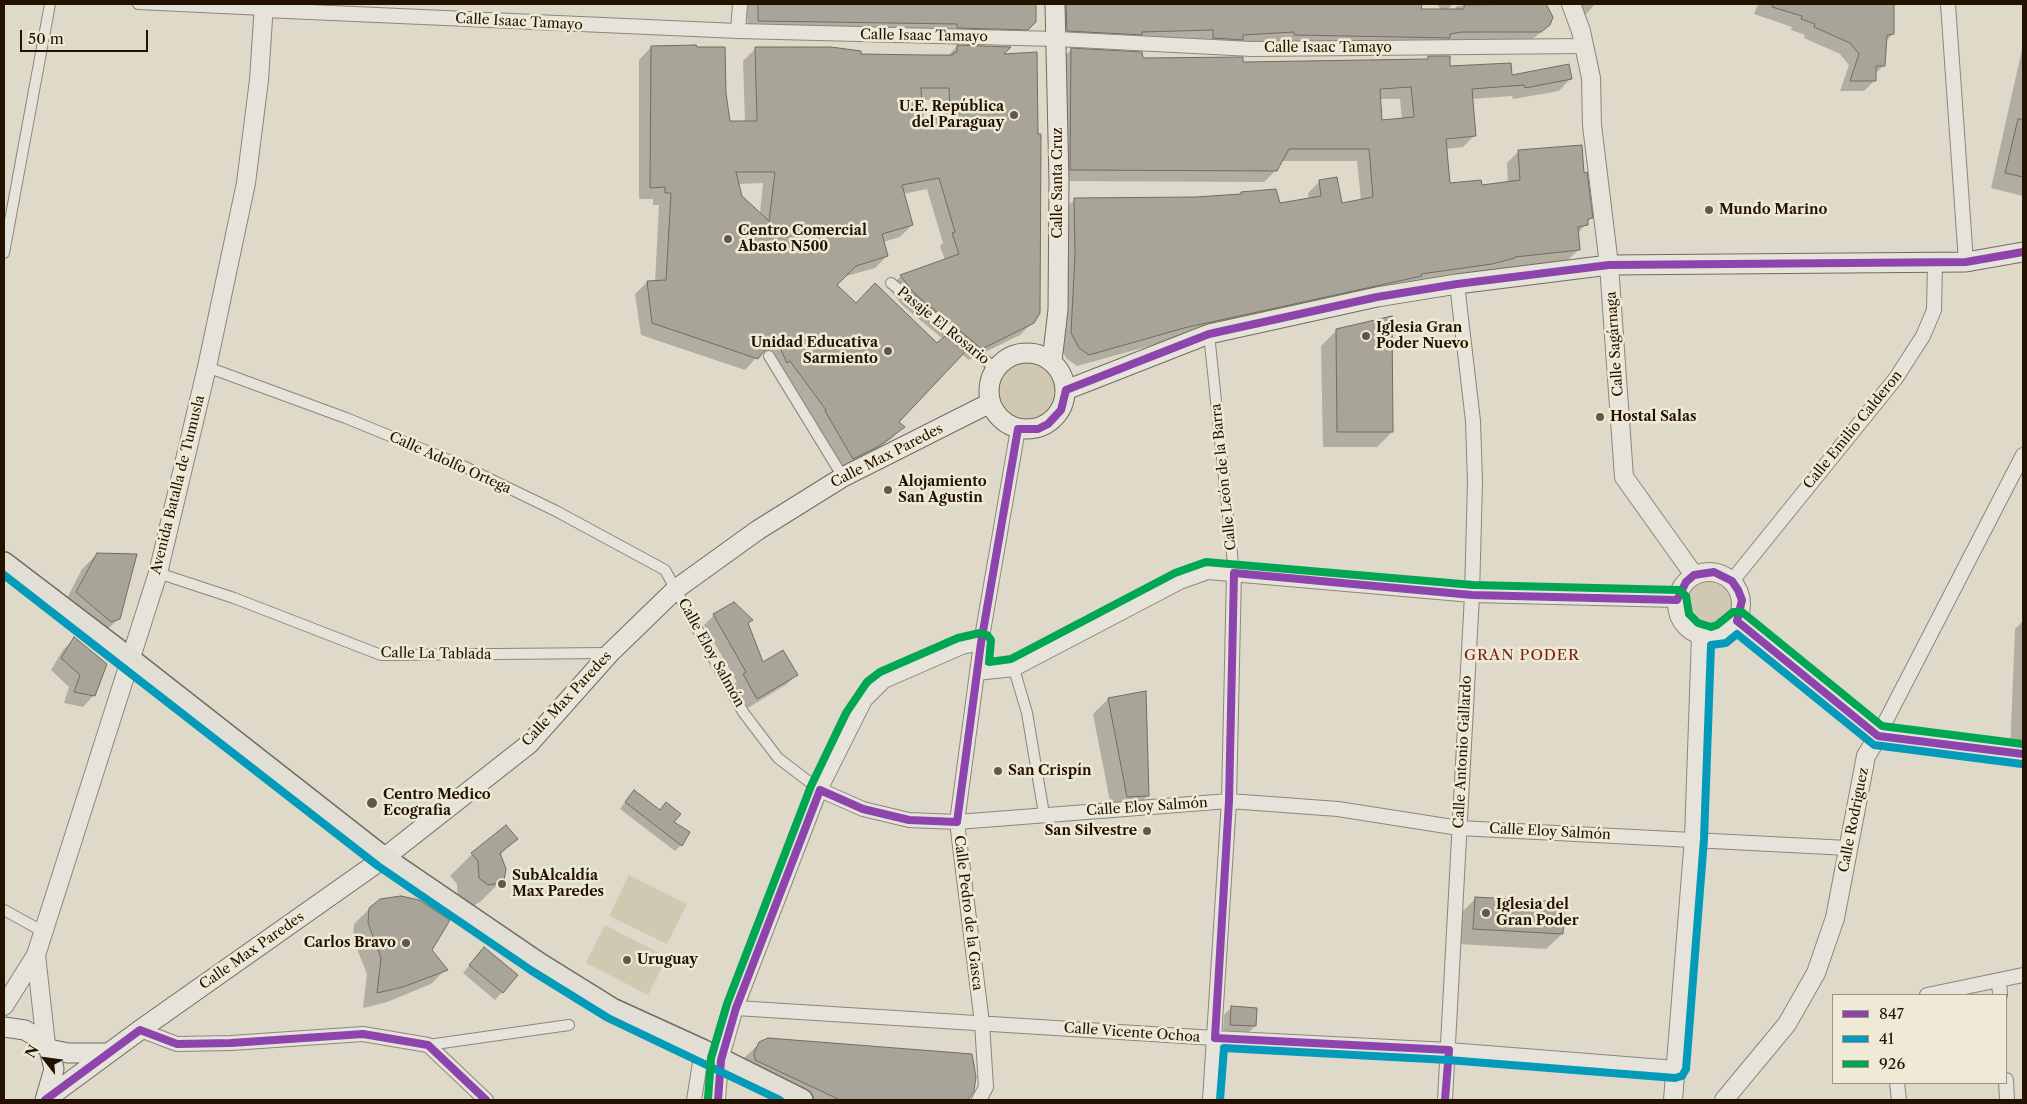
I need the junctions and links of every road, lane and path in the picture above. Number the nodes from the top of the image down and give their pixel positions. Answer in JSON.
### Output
{"nodes":[{"id":1,"x":50,"y":4,"type":"edge"},
{"id":2,"x":138,"y":4,"type":"edge"},
{"id":3,"x":740,"y":4,"type":"edge"},
{"id":4,"x":1055,"y":4,"type":"edge"},
{"id":5,"x":1571,"y":4,"type":"edge"},
{"id":6,"x":1948,"y":4,"type":"edge"},
{"id":7,"x":264,"y":7,"type":"edge"},
{"id":8,"x":738,"y":31,"type":"junction"},
{"id":9,"x":1057,"y":39,"type":"junction"},
{"id":10,"x":1584,"y":46,"type":"junction"},
{"id":11,"x":2023,"y":252,"type":"edge"},
{"id":12,"x":4,"y":253,"type":"edge"},
{"id":13,"x":1966,"y":262,"type":"junction"},
{"id":14,"x":1935,"y":263,"type":"junction"},
{"id":15,"x":1609,"y":265,"type":"junction"},
{"id":16,"x":891,"y":282,"type":"dead end"},
{"id":17,"x":1457,"y":284,"type":"junction"},
{"id":18,"x":1209,"y":334,"type":"junction"},
{"id":19,"x":769,"y":356,"type":"dead end"},
{"id":20,"x":1052,"y":362,"type":"junction"},
{"id":21,"x":207,"y":367,"type":"junction"},
{"id":22,"x":996,"y":369,"type":"junction"},
{"id":23,"x":1066,"y":390,"type":"junction"},
{"id":24,"x":990,"y":403,"type":"junction"},
{"id":25,"x":1018,"y":429,"type":"junction"},
{"id":26,"x":2023,"y":455,"type":"edge"},
{"id":27,"x":842,"y":477,"type":"junction"},
{"id":28,"x":4,"y":563,"type":"edge"},
{"id":29,"x":158,"y":573,"type":"junction"},
{"id":30,"x":1234,"y":573,"type":"junction"},
{"id":31,"x":1694,"y":575,"type":"junction"},
{"id":32,"x":1732,"y":581,"type":"junction"},
{"id":33,"x":676,"y":589,"type":"junction"},
{"id":34,"x":1472,"y":596,"type":"junction"},
{"id":35,"x":1677,"y":600,"type":"junction"},
{"id":36,"x":1737,"y":621,"type":"junction"},
{"id":37,"x":1701,"y":636,"type":"junction"},
{"id":38,"x":981,"y":643,"type":"junction"},
{"id":39,"x":610,"y":654,"type":"junction"},
{"id":40,"x":130,"y":659,"type":"junction"},
{"id":41,"x":1014,"y":670,"type":"junction"},
{"id":42,"x":977,"y":674,"type":"junction"},
{"id":43,"x":1878,"y":736,"type":"junction"},
{"id":44,"x":2023,"y":754,"type":"edge"},
{"id":45,"x":820,"y":790,"type":"junction"},
{"id":46,"x":1229,"y":801,"type":"junction"},
{"id":47,"x":1044,"y":814,"type":"junction"},
{"id":48,"x":957,"y":822,"type":"junction"},
{"id":49,"x":1459,"y":828,"type":"junction"},
{"id":50,"x":1694,"y":838,"type":"junction"},
{"id":51,"x":1848,"y":848,"type":"junction"},
{"id":52,"x":384,"y":858,"type":"junction"},
{"id":53,"x":4,"y":910,"type":"edge"},
{"id":54,"x":44,"y":932,"type":"junction"},
{"id":55,"x":36,"y":955,"type":"junction"},
{"id":56,"x":2023,"y":975,"type":"edge"},
{"id":57,"x":1999,"y":980,"type":"junction"},
{"id":58,"x":1932,"y":994,"type":"edge"},
{"id":59,"x":2000,"y":994,"type":"edge"},
{"id":60,"x":4,"y":1006,"type":"edge"},
{"id":61,"x":736,"y":1008,"type":"junction"},
{"id":62,"x":982,"y":1023,"type":"junction"},
{"id":63,"x":569,"y":1024,"type":"dead end"},
{"id":64,"x":4,"y":1027,"type":"edge"},
{"id":65,"x":140,"y":1030,"type":"junction"},
{"id":66,"x":1215,"y":1038,"type":"junction"},
{"id":67,"x":428,"y":1045,"type":"junction"},
{"id":68,"x":47,"y":1047,"type":"junction"},
{"id":69,"x":702,"y":1050,"type":"junction"},
{"id":70,"x":1449,"y":1050,"type":"junction"},
{"id":71,"x":108,"y":1053,"type":"junction"},
{"id":72,"x":721,"y":1060,"type":"junction"},
{"id":73,"x":1676,"y":1068,"type":"junction"},
{"id":74,"x":1897,"y":1084,"type":"edge"},
{"id":75,"x":2006,"y":1084,"type":"edge"},
{"id":76,"x":45,"y":1100,"type":"edge"},
{"id":77,"x":486,"y":1100,"type":"edge"},
{"id":78,"x":694,"y":1100,"type":"edge"},
{"id":79,"x":718,"y":1100,"type":"edge"},
{"id":80,"x":802,"y":1100,"type":"edge"},
{"id":81,"x":979,"y":1100,"type":"edge"},
{"id":82,"x":1210,"y":1100,"type":"edge"},
{"id":83,"x":1445,"y":1100,"type":"edge"},
{"id":84,"x":1673,"y":1100,"type":"edge"},
{"id":85,"x":1724,"y":1100,"type":"edge"},
{"id":86,"x":1899,"y":1100,"type":"edge"},
{"id":87,"x":2007,"y":1100,"type":"edge"}],
"edges":[{"from":1,"to":12,"type":"street"},
{"from":2,"to":7,"type":"street"},
{"from":3,"to":8,"type":"street"},
{"from":4,"to":9,"type":"main road","name":"Calle Santa Cruz"},
{"from":5,"to":10,"type":"street","name":"Calle Sagárnaga"},
{"from":6,"to":13,"type":"street"},
{"from":7,"to":8,"type":"street","name":"Calle Isaac Tamayo"},
{"from":7,"to":21,"type":"street","name":"Avenida Batalla de Tumusla"},
{"from":8,"to":9,"type":"street","name":"Calle Isaac Tamayo"},
{"from":9,"to":10,"type":"street","name":"Calle Isaac Tamayo"},
{"from":9,"to":20,"type":"main road","name":"Calle Santa Cruz"},
{"from":10,"to":15,"type":"street","name":"Calle Sagárnaga"},
{"from":11,"to":13,"type":"main road"},
{"from":13,"to":14,"type":"main road"},
{"from":14,"to":15,"type":"main road"},
{"from":14,"to":32,"type":"street","name":"Calle Emilio Calderon"},
{"from":15,"to":17,"type":"main road"},
{"from":15,"to":31,"type":"street","name":"Calle Sagárnaga"},
{"from":16,"to":22,"type":"street","name":"Pasaje El Rosario"},
{"from":17,"to":18,"type":"main road"},
{"from":17,"to":34,"type":"street","name":"Calle Antonio Gallardo"},
{"from":18,"to":23,"type":"main road"},
{"from":18,"to":30,"type":"street","name":"Calle León de la Barra"},
{"from":19,"to":27,"type":"street"},
{"from":20,"to":22,"type":"main road"},
{"from":20,"to":23,"type":"main road"},
{"from":21,"to":29,"type":"street","name":"Avenida Batalla de Tumusla"},
{"from":21,"to":33,"type":"street","name":"Calle Adolfo Ortega"},
{"from":22,"to":24,"type":"main road"},
{"from":23,"to":25,"type":"main road"},
{"from":24,"to":25,"type":"main road"},
{"from":24,"to":27,"type":"main road","name":"Calle Max Paredes"},
{"from":25,"to":38,"type":"street","name":"Calle Pedro de la Gasca"},
{"from":26,"to":43,"type":"street","name":"Calle Rodriguez"},
{"from":27,"to":33,"type":"main road","name":"Calle Max Paredes"},
{"from":28,"to":40,"type":"main road"},
{"from":29,"to":39,"type":"street","name":"Calle La Tablada"},
{"from":29,"to":40,"type":"street","name":"Avenida Batalla de Tumusla"},
{"from":30,"to":34,"type":"street"},
{"from":30,"to":41,"type":"street"},
{"from":30,"to":46,"type":"street","name":"Calle León de la Barra"},
{"from":31,"to":32,"type":"street"},
{"from":31,"to":35,"type":"street"},
{"from":32,"to":36,"type":"street"},
{"from":33,"to":39,"type":"main road","name":"Calle Max Paredes"},
{"from":33,"to":45,"type":"street","name":"Calle Eloy Salmón"},
{"from":34,"to":35,"type":"street"},
{"from":34,"to":49,"type":"street","name":"Calle Antonio Gallardo"},
{"from":35,"to":37,"type":"street"},
{"from":36,"to":37,"type":"street"},
{"from":36,"to":43,"type":"street"},
{"from":37,"to":50,"type":"street"},
{"from":38,"to":42,"type":"street","name":"Calle Pedro de la Gasca"},
{"from":38,"to":45,"type":"street"},
{"from":39,"to":52,"type":"main road","name":"Calle Max Paredes"},
{"from":40,"to":52,"type":"main road"},
{"from":40,"to":54,"type":"street","name":"Avenida Batalla de Tumusla"},
{"from":41,"to":42,"type":"street"},
{"from":41,"to":47,"type":"street"},
{"from":42,"to":48,"type":"street","name":"Calle Pedro de la Gasca"},
{"from":43,"to":44,"type":"street"},
{"from":43,"to":51,"type":"street","name":"Calle Rodriguez"},
{"from":45,"to":48,"type":"street","name":"Calle Eloy Salmón"},
{"from":45,"to":61,"type":"street"},
{"from":46,"to":47,"type":"street","name":"Calle Eloy Salmón"},
{"from":46,"to":49,"type":"street","name":"Calle Eloy Salmón"},
{"from":46,"to":66,"type":"street","name":"Calle León de la Barra"},
{"from":47,"to":48,"type":"street","name":"Calle Eloy Salmón"},
{"from":48,"to":62,"type":"street","name":"Calle Pedro de la Gasca"},
{"from":49,"to":50,"type":"street","name":"Calle Eloy Salmón"},
{"from":49,"to":70,"type":"street","name":"Calle Antonio Gallardo"},
{"from":50,"to":51,"type":"street","name":"Calle Eloy Salmón"},
{"from":50,"to":73,"type":"street"},
{"from":51,"to":85,"type":"street","name":"Calle Rodriguez"},
{"from":52,"to":65,"type":"main road","name":"Calle Max Paredes"},
{"from":52,"to":69,"type":"main road"},
{"from":53,"to":54,"type":"street"},
{"from":54,"to":55,"type":"street","name":"Avenida Batalla de Tumusla"},
{"from":55,"to":60,"type":"street","name":"Avenida Batalla de Tumusla"},
{"from":55,"to":68,"type":"street","name":"Avenida Batalla de Tumusla"},
{"from":56,"to":57,"type":"street"},
{"from":57,"to":58,"type":"street"},
{"from":57,"to":59,"type":"street"},
{"from":61,"to":62,"type":"street","name":"Calle Vicente Ochoa"},
{"from":61,"to":72,"type":"street"},
{"from":62,"to":66,"type":"street","name":"Calle Vicente Ochoa"},
{"from":62,"to":81,"type":"street","name":"Calle Pedro de la Gasca"},
{"from":63,"to":67,"type":"street"},
{"from":64,"to":68,"type":"main road"},
{"from":65,"to":67,"type":"street"},
{"from":65,"to":71,"type":"main road","name":"Calle Max Paredes"},
{"from":66,"to":70,"type":"street","name":"Calle Vicente Ochoa"},
{"from":66,"to":82,"type":"street","name":"Calle León de la Barra"},
{"from":67,"to":77,"type":"street"},
{"from":68,"to":71,"type":"main road"},
{"from":68,"to":76,"type":"main road"},
{"from":69,"to":72,"type":"main road"},
{"from":69,"to":78,"type":"street"},
{"from":70,"to":73,"type":"street","name":"Calle Vicente Ochoa"},
{"from":70,"to":83,"type":"street","name":"Calle Antonio Gallardo"},
{"from":71,"to":76,"type":"main road","name":"Calle Max Paredes"},
{"from":72,"to":79,"type":"street"},
{"from":72,"to":80,"type":"main road"},
{"from":73,"to":84,"type":"street"},
{"from":74,"to":86,"type":"street"},
{"from":75,"to":87,"type":"street"}]}
